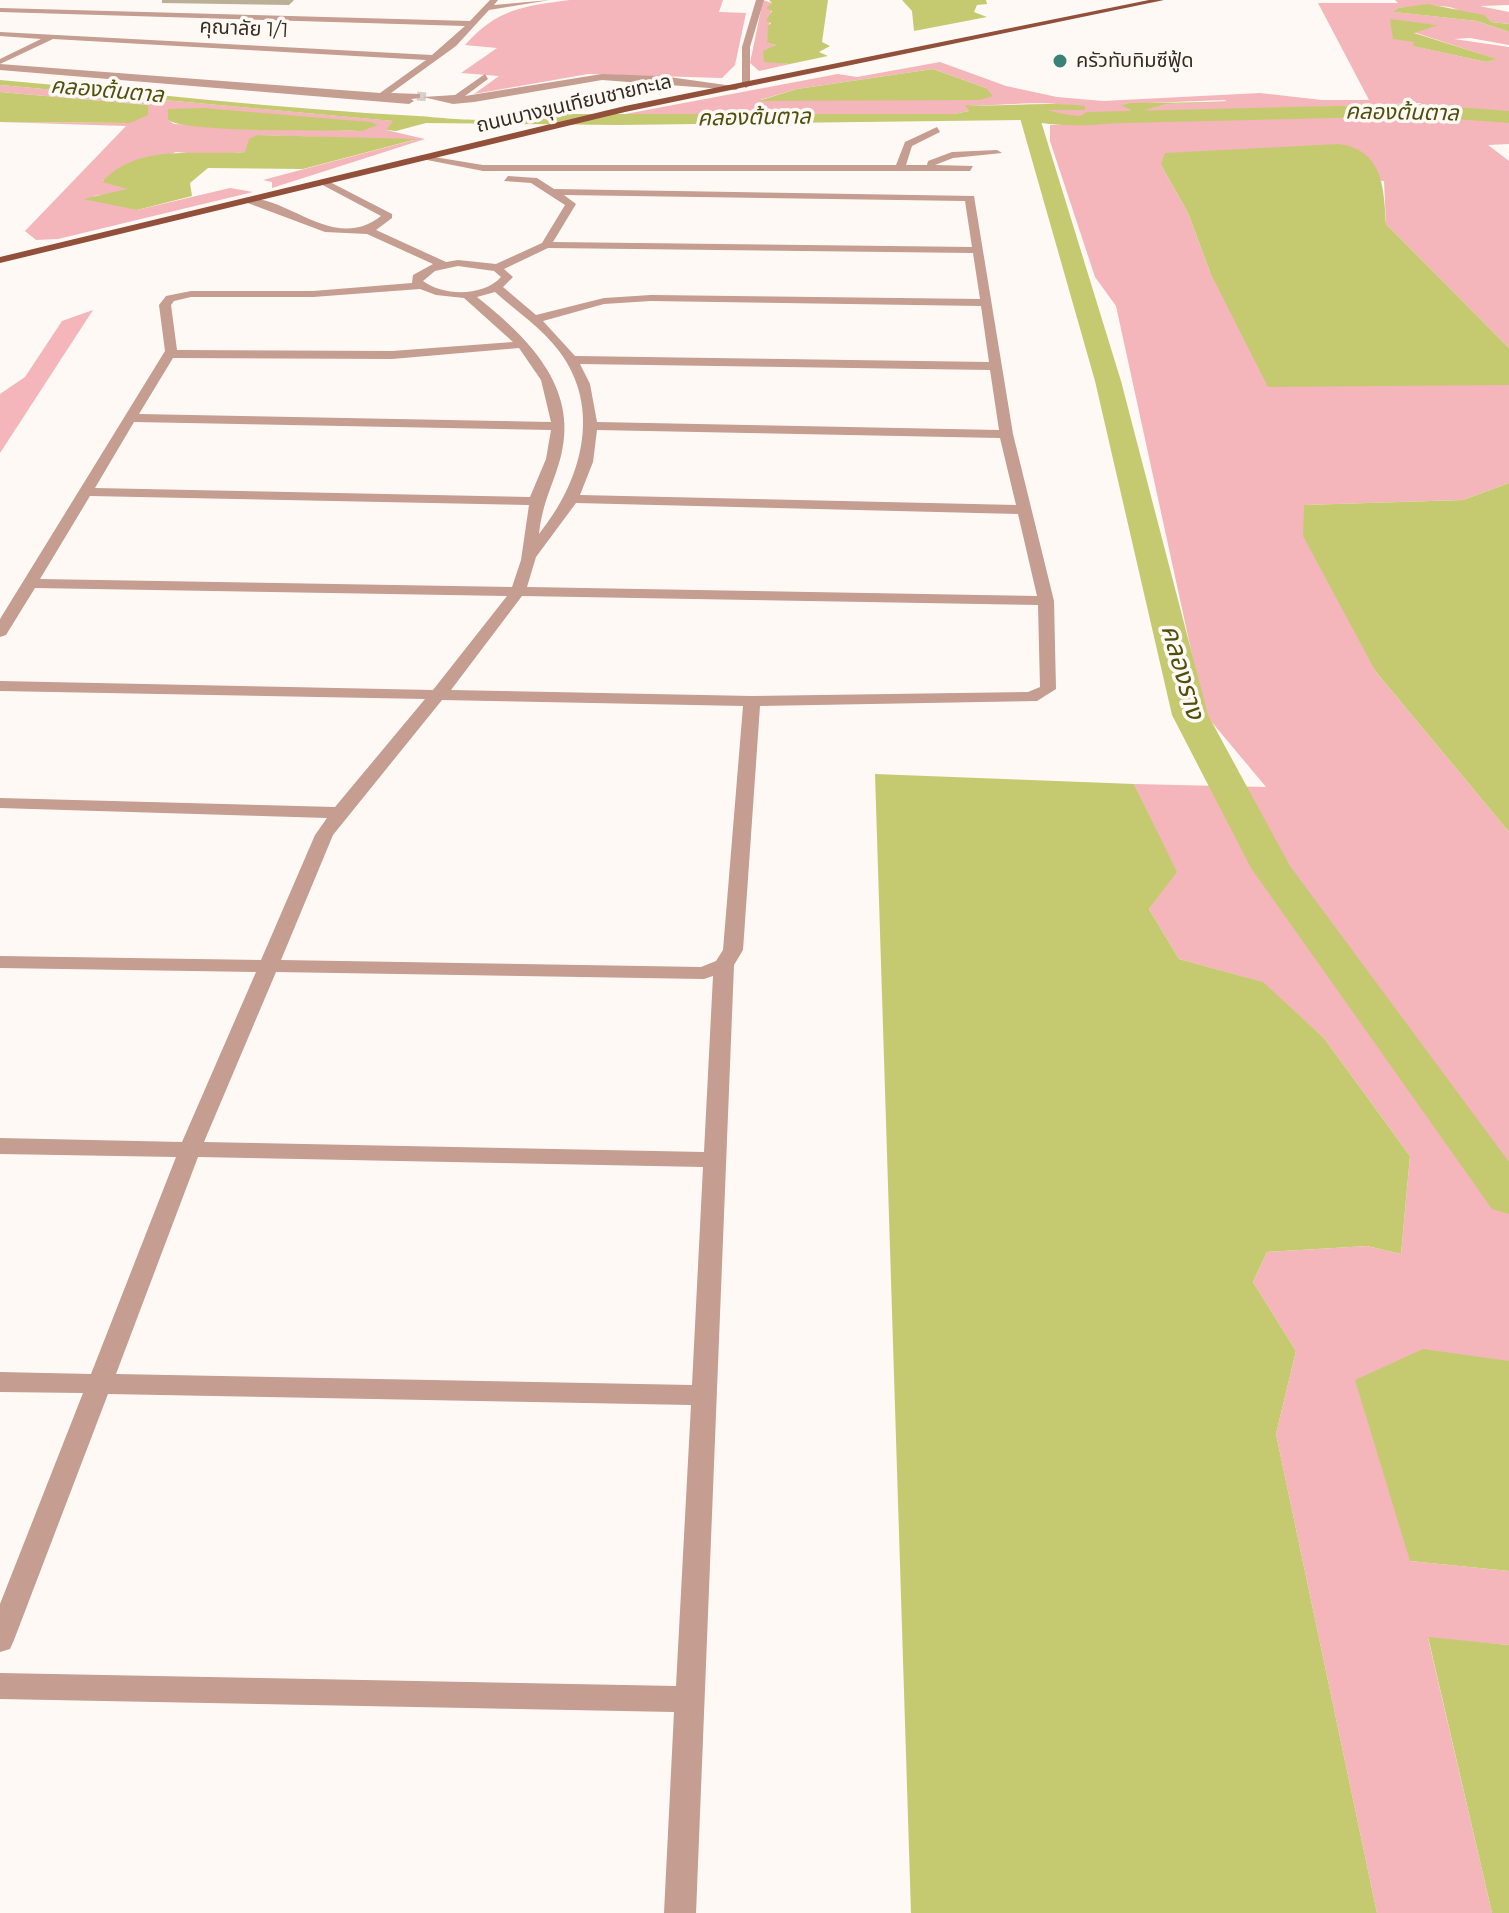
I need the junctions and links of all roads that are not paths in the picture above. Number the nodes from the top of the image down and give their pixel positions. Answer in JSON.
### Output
{"nodes":[{"id":1,"x":546,"y":0,"type":"edge"},
{"id":2,"x":760,"y":0,"type":"edge"},
{"id":3,"x":1160,"y":0,"type":"edge"},
{"id":4,"x":109,"y":3,"type":"dead end"},
{"id":5,"x":492,"y":4,"type":"edge"},
{"id":6,"x":0,"y":10,"type":"edge"},
{"id":7,"x":92,"y":13,"type":"junction"},
{"id":8,"x":474,"y":24,"type":"junction"},
{"id":9,"x":0,"y":34,"type":"edge"},
{"id":10,"x":52,"y":37,"type":"junction"},
{"id":11,"x":435,"y":58,"type":"junction"},
{"id":12,"x":0,"y":65,"type":"edge"},
{"id":13,"x":485,"y":77,"type":"dead end"},
{"id":14,"x":741,"y":86,"type":"junction"},
{"id":15,"x":722,"y":90,"type":"junction"},
{"id":16,"x":382,"y":96,"type":"junction"},
{"id":17,"x":452,"y":101,"type":"junction"},
{"id":18,"x":937,"y":130,"type":"dead end"},
{"id":19,"x":997,"y":153,"type":"dead end"},
{"id":20,"x":422,"y":158,"type":"junction"},
{"id":21,"x":900,"y":168,"type":"junction"},
{"id":22,"x":921,"y":168,"type":"junction"},
{"id":23,"x":970,"y":168,"type":"dead end"},
{"id":24,"x":460,"y":176,"type":"dead end"},
{"id":25,"x":322,"y":182,"type":"junction"},
{"id":26,"x":549,"y":192,"type":"junction"},
{"id":27,"x":249,"y":200,"type":"junction"},
{"id":28,"x":369,"y":231,"type":"junction"},
{"id":29,"x":546,"y":245,"type":"junction"},
{"id":30,"x":978,"y":250,"type":"junction"},
{"id":31,"x":0,"y":260,"type":"edge"},
{"id":32,"x":444,"y":265,"type":"junction"},
{"id":33,"x":497,"y":268,"type":"junction"},
{"id":34,"x":421,"y":286,"type":"junction"},
{"id":35,"x":496,"y":287,"type":"junction"},
{"id":36,"x":465,"y":293,"type":"junction"},
{"id":37,"x":986,"y":303,"type":"junction"},
{"id":38,"x":535,"y":319,"type":"junction"},
{"id":39,"x":525,"y":344,"type":"junction"},
{"id":40,"x":169,"y":354,"type":"junction"},
{"id":41,"x":571,"y":360,"type":"junction"},
{"id":42,"x":996,"y":366,"type":"junction"},
{"id":43,"x":131,"y":418,"type":"junction"},
{"id":44,"x":558,"y":426,"type":"junction"},
{"id":45,"x":591,"y":426,"type":"junction"},
{"id":46,"x":1006,"y":434,"type":"junction"},
{"id":47,"x":85,"y":492,"type":"junction"},
{"id":48,"x":571,"y":499,"type":"junction"},
{"id":49,"x":536,"y":501,"type":"junction"},
{"id":50,"x":1026,"y":510,"type":"junction"},
{"id":51,"x":531,"y":554,"type":"junction"},
{"id":52,"x":30,"y":583,"type":"junction"},
{"id":53,"x":518,"y":591,"type":"junction"},
{"id":54,"x":1046,"y":601,"type":"junction"},
{"id":55,"x":0,"y":632,"type":"edge"},
{"id":56,"x":0,"y":686,"type":"edge"},
{"id":57,"x":443,"y":693,"type":"junction"},
{"id":58,"x":752,"y":701,"type":"junction"},
{"id":59,"x":0,"y":803,"type":"edge"},
{"id":60,"x":339,"y":813,"type":"junction"},
{"id":61,"x":0,"y":962,"type":"edge"},
{"id":62,"x":724,"y":965,"type":"junction"},
{"id":63,"x":270,"y":966,"type":"junction"},
{"id":64,"x":0,"y":1146,"type":"edge"},
{"id":65,"x":190,"y":1150,"type":"junction"},
{"id":66,"x":715,"y":1160,"type":"junction"},
{"id":67,"x":0,"y":1382,"type":"edge"},
{"id":68,"x":98,"y":1385,"type":"junction"},
{"id":69,"x":704,"y":1395,"type":"junction"},
{"id":70,"x":0,"y":1640,"type":"edge"},
{"id":71,"x":0,"y":1686,"type":"edge"},
{"id":72,"x":690,"y":1699,"type":"junction"},
{"id":73,"x":680,"y":1913,"type":"edge"}],
"edges":[{"from":1,"to":5,"type":"street"},
{"from":2,"to":14,"type":"street"},
{"from":3,"to":14,"type":"main road","name":"ถนนบางขุนเทียนชายทะเล"},
{"from":4,"to":7,"type":"street"},
{"from":5,"to":8,"type":"street"},
{"from":6,"to":7,"type":"street"},
{"from":7,"to":8,"type":"street"},
{"from":7,"to":10,"type":"street"},
{"from":8,"to":11,"type":"street"},
{"from":9,"to":10,"type":"street","name":"คุณาลัย 1/1"},
{"from":10,"to":11,"type":"street","name":"คุณาลัย 1/1"},
{"from":10,"to":12,"type":"street"},
{"from":11,"to":16,"type":"street"},
{"from":12,"to":16,"type":"street"},
{"from":13,"to":17,"type":"street"},
{"from":14,"to":15,"type":"main road","name":"ถนนบางขุนเทียนชายทะเล"},
{"from":14,"to":17,"type":"street"},
{"from":15,"to":17,"type":"street"},
{"from":15,"to":20,"type":"main road","name":"ถนนบางขุนเทียนชายทะเล"},
{"from":16,"to":17,"type":"street"},
{"from":18,"to":21,"type":"street"},
{"from":19,"to":22,"type":"street"},
{"from":20,"to":21,"type":"street"},
{"from":20,"to":25,"type":"main road","name":"ถนนบางขุนเทียนชายทะเล"},
{"from":21,"to":22,"type":"street"},
{"from":22,"to":23,"type":"street"},
{"from":24,"to":26,"type":"street"},
{"from":25,"to":27,"type":"main road","name":"ถนนบางขุนเทียนชายทะเล"},
{"from":25,"to":28,"type":"street"},
{"from":26,"to":29,"type":"street"},
{"from":26,"to":30,"type":"street"},
{"from":27,"to":28,"type":"street"},
{"from":27,"to":31,"type":"main road","name":"ถนนบางขุนเทียนชายทะเล"},
{"from":28,"to":32,"type":"street"},
{"from":29,"to":30,"type":"street"},
{"from":29,"to":33,"type":"street"},
{"from":30,"to":37,"type":"street"},
{"from":32,"to":33,"type":"street"},
{"from":32,"to":34,"type":"street"},
{"from":33,"to":35,"type":"street"},
{"from":34,"to":36,"type":"street"},
{"from":34,"to":40,"type":"street"},
{"from":35,"to":36,"type":"street"},
{"from":35,"to":38,"type":"street"},
{"from":36,"to":39,"type":"street"},
{"from":37,"to":38,"type":"street"},
{"from":37,"to":42,"type":"street"},
{"from":38,"to":41,"type":"street"},
{"from":39,"to":40,"type":"street"},
{"from":39,"to":44,"type":"street"},
{"from":40,"to":43,"type":"street"},
{"from":41,"to":42,"type":"street"},
{"from":41,"to":45,"type":"street"},
{"from":42,"to":46,"type":"street"},
{"from":43,"to":44,"type":"street"},
{"from":43,"to":47,"type":"street"},
{"from":44,"to":49,"type":"street"},
{"from":45,"to":46,"type":"street"},
{"from":45,"to":48,"type":"street"},
{"from":46,"to":50,"type":"street"},
{"from":47,"to":49,"type":"street"},
{"from":47,"to":52,"type":"street"},
{"from":48,"to":50,"type":"street"},
{"from":48,"to":51,"type":"street"},
{"from":49,"to":51,"type":"street"},
{"from":50,"to":54,"type":"street"},
{"from":51,"to":53,"type":"street"},
{"from":52,"to":53,"type":"street"},
{"from":52,"to":55,"type":"street"},
{"from":53,"to":54,"type":"street"},
{"from":53,"to":57,"type":"street"},
{"from":54,"to":58,"type":"street"},
{"from":56,"to":57,"type":"street"},
{"from":57,"to":58,"type":"street"},
{"from":57,"to":60,"type":"street"},
{"from":58,"to":62,"type":"street"},
{"from":59,"to":60,"type":"street"},
{"from":60,"to":63,"type":"street"},
{"from":61,"to":63,"type":"street"},
{"from":62,"to":63,"type":"street"},
{"from":62,"to":66,"type":"street"},
{"from":63,"to":65,"type":"street"},
{"from":64,"to":65,"type":"street"},
{"from":65,"to":66,"type":"street"},
{"from":65,"to":68,"type":"street"},
{"from":66,"to":69,"type":"street"},
{"from":67,"to":68,"type":"street"},
{"from":68,"to":69,"type":"street"},
{"from":68,"to":70,"type":"street"},
{"from":69,"to":72,"type":"street"},
{"from":71,"to":72,"type":"street"},
{"from":72,"to":73,"type":"street"}]}
